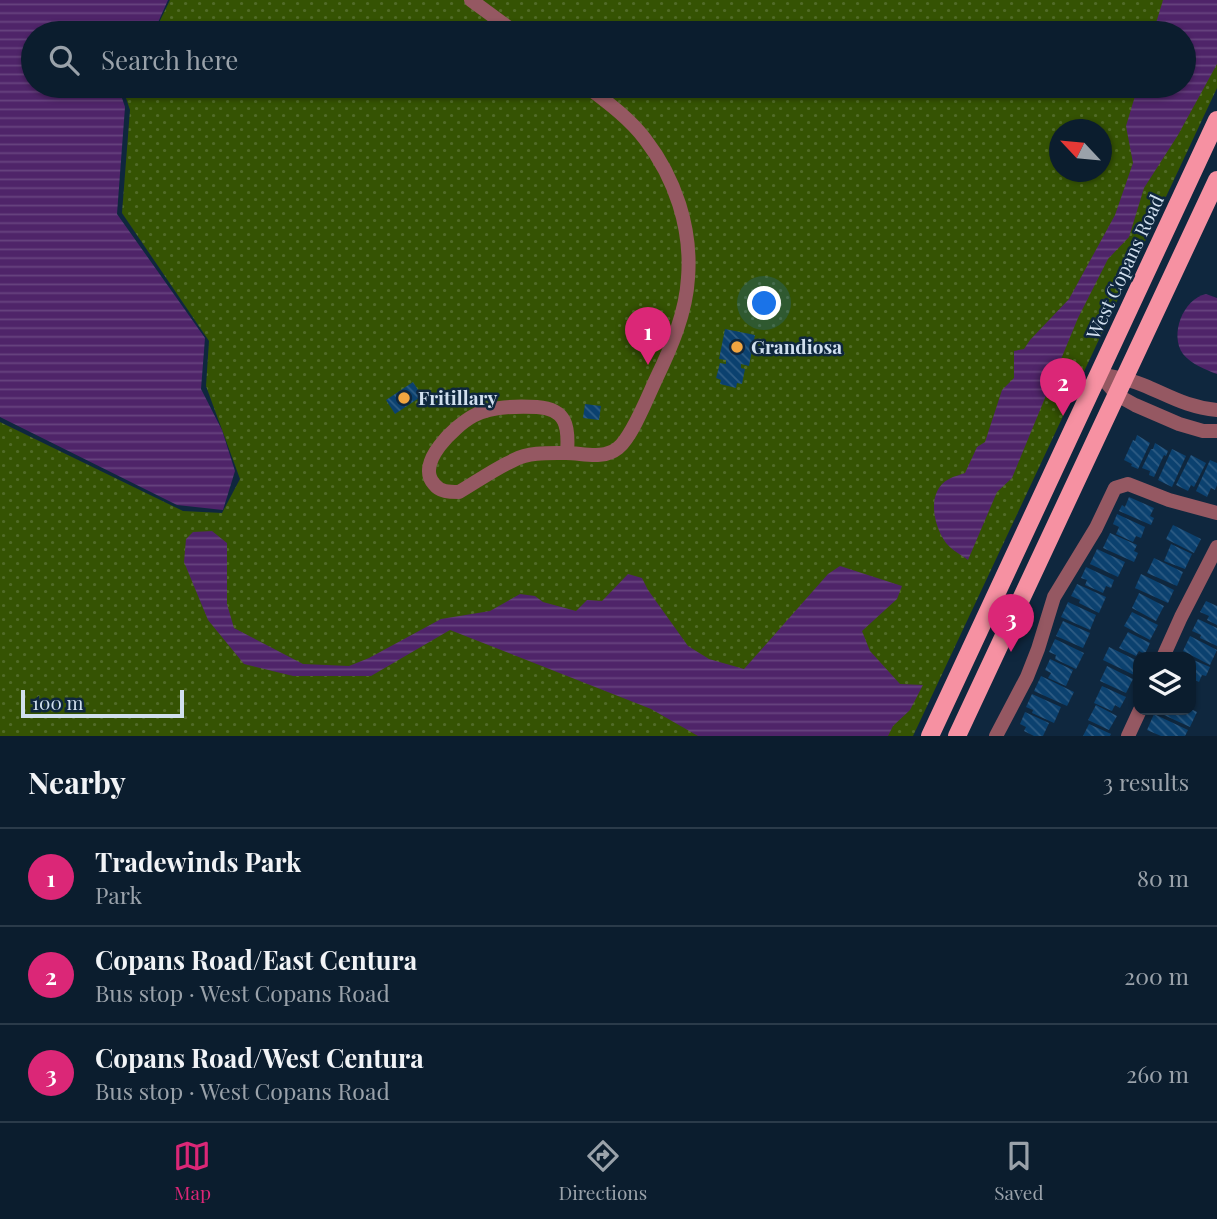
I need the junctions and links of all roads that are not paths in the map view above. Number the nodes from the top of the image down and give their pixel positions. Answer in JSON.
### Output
{"nodes":[{"id":1,"x":471,"y":0,"type":"edge"},
{"id":2,"x":500,"y":21,"type":"edge"},
{"id":3,"x":601,"y":98,"type":"edge"},
{"id":4,"x":1217,"y":120,"type":"edge"},
{"id":5,"x":1217,"y":180,"type":"edge"},
{"id":6,"x":1099,"y":374,"type":"junction"},
{"id":7,"x":1121,"y":387,"type":"junction"},
{"id":8,"x":1211,"y":410,"type":"edge"},
{"id":9,"x":1210,"y":431,"type":"edge"},
{"id":10,"x":568,"y":453,"type":"junction"},
{"id":11,"x":1217,"y":513,"type":"edge"},
{"id":12,"x":1217,"y":547,"type":"edge"},
{"id":13,"x":1165,"y":652,"type":"edge"},
{"id":14,"x":968,"y":654,"type":"junction"},
{"id":15,"x":991,"y":664,"type":"junction"},
{"id":16,"x":1138,"y":715,"type":"edge"},
{"id":17,"x":930,"y":736,"type":"edge"},
{"id":18,"x":957,"y":736,"type":"edge"},
{"id":19,"x":996,"y":736,"type":"edge"},
{"id":20,"x":1128,"y":736,"type":"edge"}],
"edges":[{"from":1,"to":2,"type":"street"},
{"from":3,"to":10,"type":"street"},
{"from":4,"to":6,"type":"main road","name":"West Copans Road"},
{"from":5,"to":7,"type":"main road"},
{"from":6,"to":7,"type":"street"},
{"from":6,"to":14,"type":"main road","name":"West Copans Road"},
{"from":7,"to":8,"type":"street"},
{"from":7,"to":9,"type":"street"},
{"from":7,"to":15,"type":"main road"},
{"from":8,"to":9,"type":"street"},
{"from":10,"to":10,"type":"street"},
{"from":11,"to":19,"type":"street"},
{"from":12,"to":13,"type":"street"},
{"from":14,"to":15,"type":"main road"},
{"from":14,"to":17,"type":"main road","name":"West Copans Road"},
{"from":15,"to":18,"type":"main road"},
{"from":16,"to":20,"type":"street"}]}
